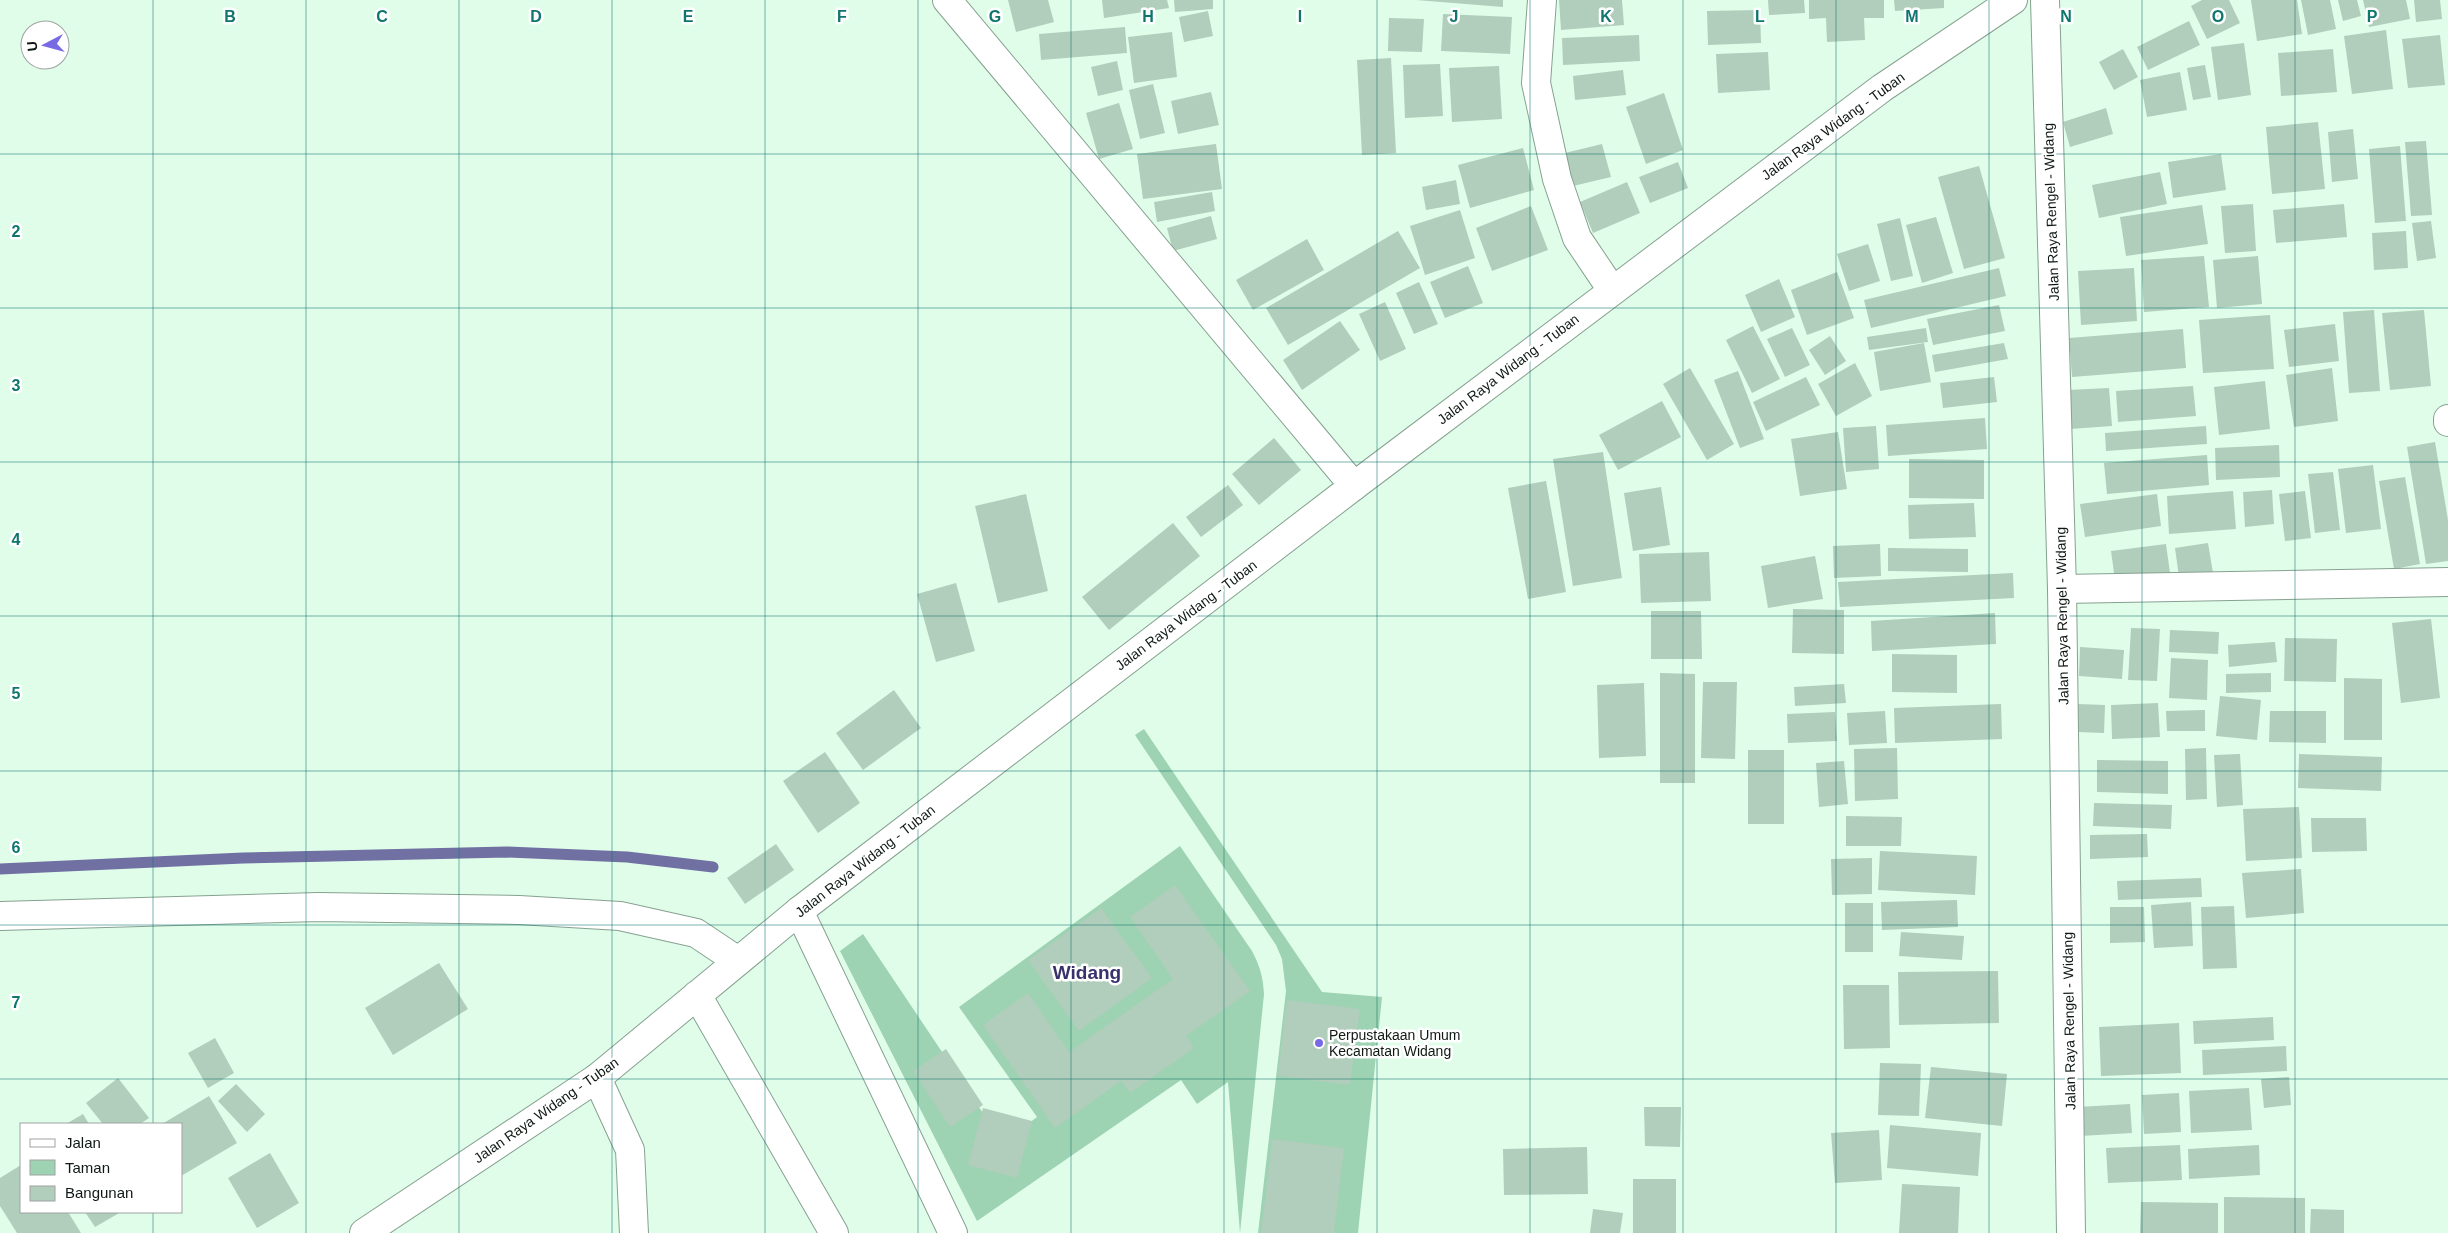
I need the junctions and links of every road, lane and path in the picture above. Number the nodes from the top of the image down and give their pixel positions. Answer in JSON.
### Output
{"nodes":[{"id":1,"x":947,"y":0,"type":"edge"},
{"id":2,"x":1542,"y":0,"type":"edge"},
{"id":3,"x":2013,"y":0,"type":"edge"},
{"id":4,"x":2046,"y":0,"type":"edge"},
{"id":5,"x":1612,"y":290,"type":"junction"},
{"id":6,"x":1354,"y":486,"type":"junction"},
{"id":7,"x":2448,"y":582,"type":"edge"},
{"id":8,"x":2062,"y":589,"type":"junction"},
{"id":9,"x":799,"y":910,"type":"junction"},
{"id":10,"x":0,"y":916,"type":"edge"},
{"id":11,"x":738,"y":961,"type":"junction"},
{"id":12,"x":697,"y":995,"type":"junction"},
{"id":13,"x":597,"y":1078,"type":"junction"},
{"id":14,"x":364,"y":1233,"type":"edge"},
{"id":15,"x":634,"y":1233,"type":"edge"},
{"id":16,"x":834,"y":1233,"type":"edge"},
{"id":17,"x":954,"y":1233,"type":"edge"},
{"id":18,"x":2071,"y":1233,"type":"edge"}],
"edges":[{"from":1,"to":6,"type":"main road"},
{"from":2,"to":5,"type":"main road"},
{"from":3,"to":5,"type":"main road","name":"Jalan Raya Widang - Tuban"},
{"from":4,"to":8,"type":"main road","name":"Jalan Raya Rengel - Widang"},
{"from":5,"to":6,"type":"main road","name":"Jalan Raya Widang - Tuban"},
{"from":6,"to":9,"type":"main road","name":"Jalan Raya Widang - Tuban"},
{"from":7,"to":8,"type":"main road"},
{"from":8,"to":18,"type":"main road","name":"Jalan Raya Rengel - Widang"},
{"from":9,"to":11,"type":"main road","name":"Jalan Raya Widang - Tuban"},
{"from":9,"to":17,"type":"main road"},
{"from":10,"to":11,"type":"main road"},
{"from":11,"to":12,"type":"main road","name":"Jalan Raya Widang - Tuban"},
{"from":12,"to":13,"type":"main road","name":"Jalan Raya Widang - Tuban"},
{"from":12,"to":16,"type":"main road"},
{"from":13,"to":14,"type":"main road","name":"Jalan Raya Widang - Tuban"},
{"from":13,"to":15,"type":"main road"}]}
